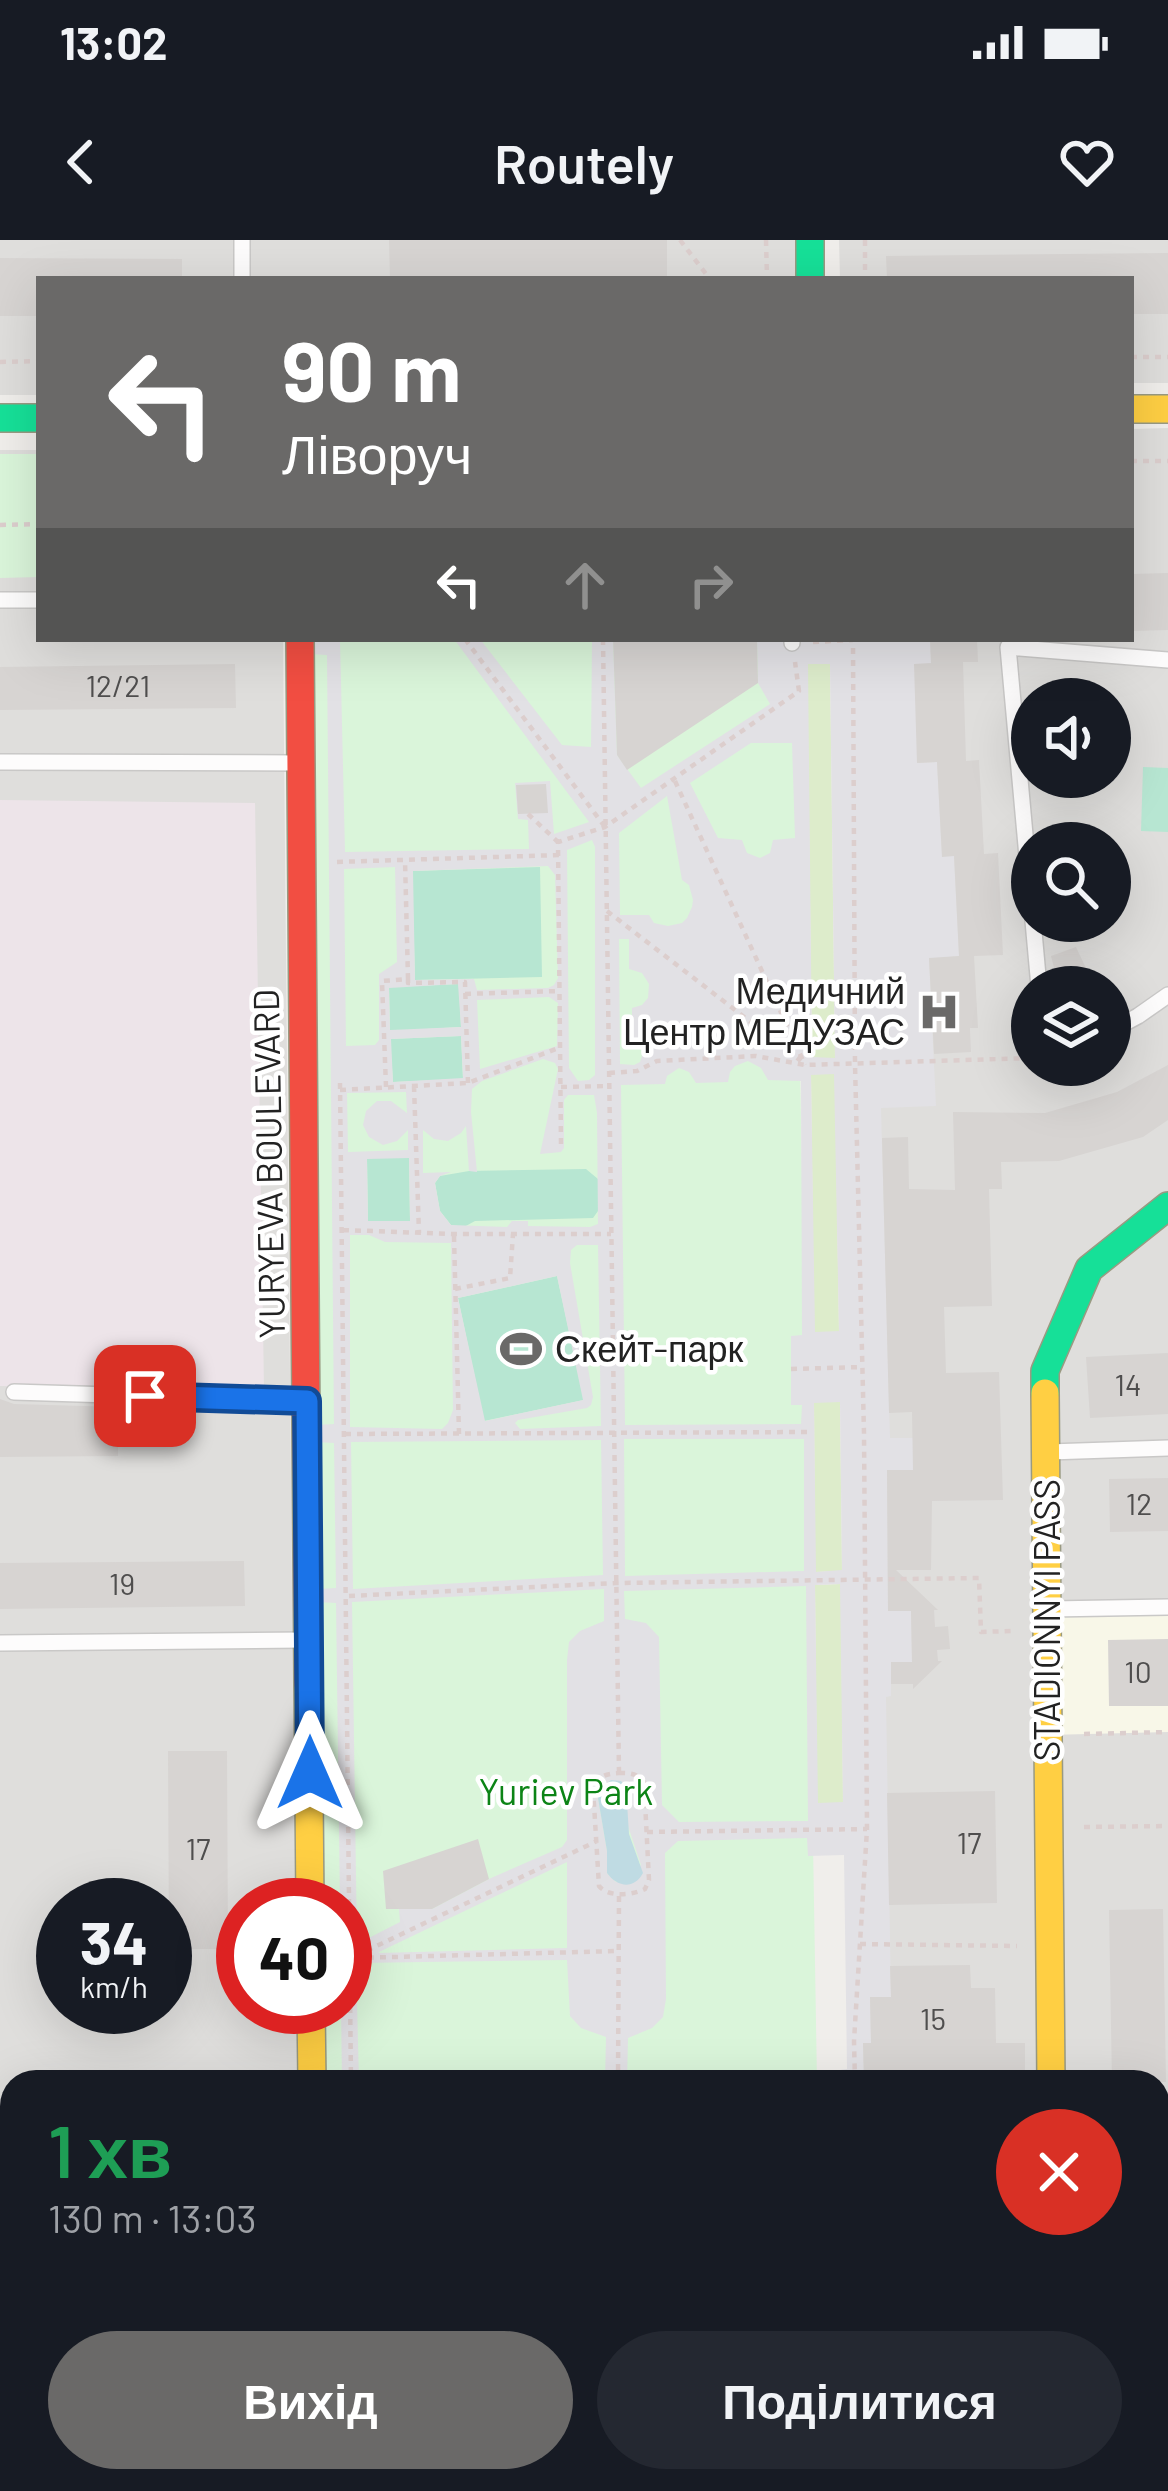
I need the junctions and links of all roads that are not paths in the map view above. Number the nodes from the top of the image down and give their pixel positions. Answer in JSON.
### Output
{"nodes":[{"id":1,"x":242,"y":240,"type":"edge"},
{"id":2,"x":810,"y":240,"type":"edge"},
{"id":3,"x":242,"y":276,"type":"edge"},
{"id":4,"x":810,"y":276,"type":"edge"},
{"id":5,"x":1134,"y":409,"type":"edge"},
{"id":6,"x":1168,"y":409,"type":"edge"},
{"id":7,"x":0,"y":418,"type":"edge"},
{"id":8,"x":36,"y":418,"type":"edge"},
{"id":9,"x":36,"y":600,"type":"edge"},
{"id":10,"x":0,"y":601,"type":"edge"},
{"id":11,"x":300,"y":642,"type":"edge"},
{"id":12,"x":1168,"y":660,"type":"edge"},
{"id":13,"x":0,"y":762,"type":"edge"},
{"id":14,"x":301,"y":763,"type":"junction"},
{"id":15,"x":1024,"y":822,"type":"edge"},
{"id":16,"x":1168,"y":995,"type":"edge"},
{"id":17,"x":1131,"y":1020,"type":"edge"},
{"id":18,"x":1168,"y":1206,"type":"edge"},
{"id":19,"x":14,"y":1392,"type":"dead end"},
{"id":20,"x":307,"y":1401,"type":"junction"},
{"id":21,"x":1168,"y":1448,"type":"edge"},
{"id":22,"x":1046,"y":1452,"type":"junction"},
{"id":23,"x":1168,"y":1607,"type":"edge"},
{"id":24,"x":1047,"y":1619,"type":"junction"},
{"id":25,"x":309,"y":1640,"type":"junction"},
{"id":26,"x":0,"y":1643,"type":"edge"},
{"id":27,"x":310,"y":1878,"type":"edge"},
{"id":28,"x":311,"y":2034,"type":"edge"},
{"id":29,"x":312,"y":2070,"type":"edge"},
{"id":30,"x":1051,"y":2070,"type":"edge"}],
"edges":[{"from":1,"to":3,"type":"lane"},
{"from":2,"to":4,"type":"street"},
{"from":5,"to":6,"type":"street"},
{"from":7,"to":8,"type":"street"},
{"from":9,"to":10,"type":"lane"},
{"from":11,"to":14,"type":"street","name":"YURYEVA BOULEVARD"},
{"from":12,"to":15,"type":"lane"},
{"from":13,"to":14,"type":"lane"},
{"from":14,"to":20,"type":"street","name":"YURYEVA BOULEVARD"},
{"from":16,"to":17,"type":"lane"},
{"from":18,"to":22,"type":"street","name":"STADIONNYI PASS"},
{"from":19,"to":20,"type":"lane"},
{"from":20,"to":25,"type":"street","name":"YURYEVA BOULEVARD"},
{"from":21,"to":22,"type":"lane"},
{"from":22,"to":24,"type":"street","name":"STADIONNYI PASS"},
{"from":23,"to":24,"type":"lane"},
{"from":24,"to":30,"type":"street","name":"STADIONNYI PASS"},
{"from":25,"to":26,"type":"lane"},
{"from":25,"to":27,"type":"street","name":"YURYEVA BOULEVARD"},
{"from":28,"to":29,"type":"street"}]}
